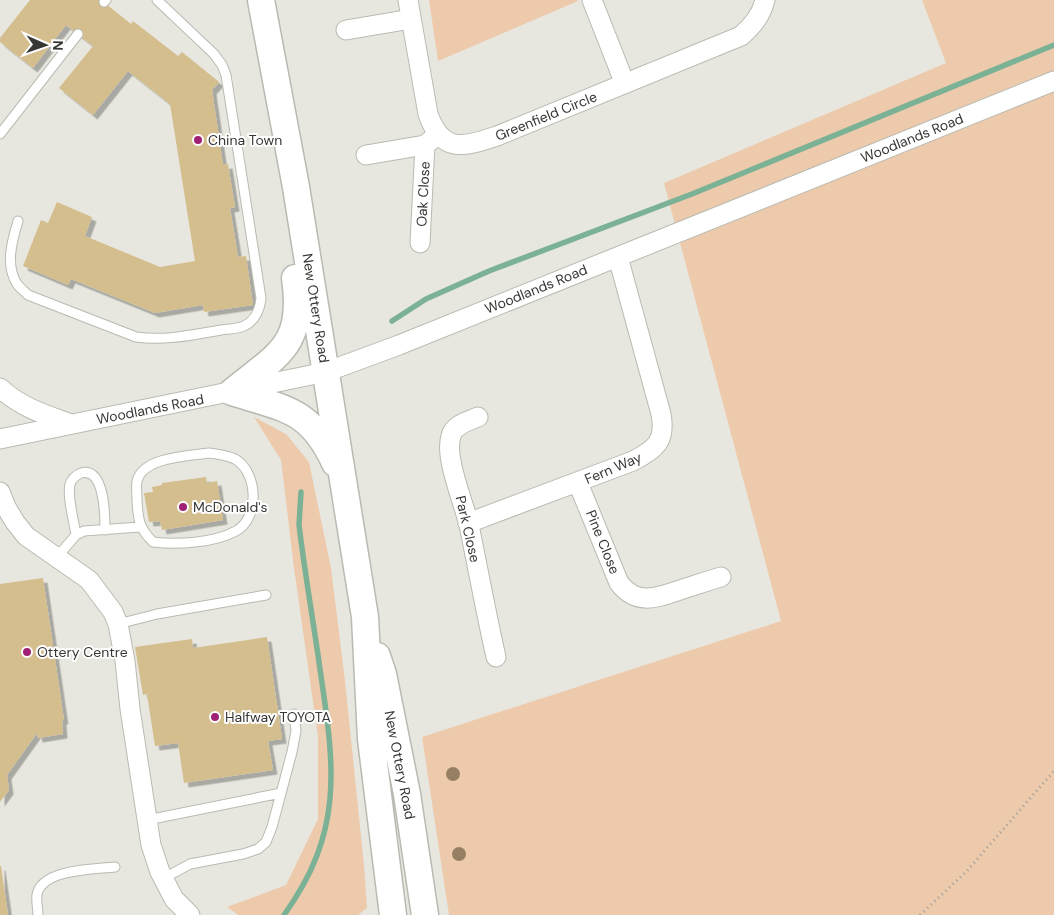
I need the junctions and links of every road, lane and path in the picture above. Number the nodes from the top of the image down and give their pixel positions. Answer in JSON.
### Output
{"nodes":[{"id":1,"x":157,"y":0,"type":"edge"},
{"id":2,"x":261,"y":0,"type":"edge"},
{"id":3,"x":408,"y":0,"type":"edge"},
{"id":4,"x":592,"y":0,"type":"edge"},
{"id":5,"x":765,"y":0,"type":"edge"},
{"id":6,"x":411,"y":19,"type":"junction"},
{"id":7,"x":346,"y":30,"type":"dead end"},
{"id":8,"x":78,"y":34,"type":"dead end"},
{"id":9,"x":1054,"y":81,"type":"edge"},
{"id":10,"x":625,"y":84,"type":"junction"},
{"id":11,"x":0,"y":134,"type":"edge"},
{"id":12,"x":431,"y":140,"type":"junction"},
{"id":13,"x":366,"y":155,"type":"dead end"},
{"id":14,"x":296,"y":187,"type":"junction"},
{"id":15,"x":18,"y":221,"type":"dead end"},
{"id":16,"x":420,"y":243,"type":"dead end"},
{"id":17,"x":618,"y":257,"type":"junction"},
{"id":18,"x":326,"y":372,"type":"junction"},
{"id":19,"x":0,"y":388,"type":"edge"},
{"id":20,"x":232,"y":392,"type":"junction"},
{"id":21,"x":478,"y":417,"type":"dead end"},
{"id":22,"x":72,"y":424,"type":"junction"},
{"id":23,"x":0,"y":439,"type":"edge"},
{"id":24,"x":578,"y":483,"type":"junction"},
{"id":25,"x":344,"y":484,"type":"junction"},
{"id":26,"x":0,"y":492,"type":"edge"},
{"id":27,"x":468,"y":522,"type":"junction"},
{"id":28,"x":140,"y":527,"type":"junction"},
{"id":29,"x":105,"y":530,"type":"junction"},
{"id":30,"x":76,"y":535,"type":"junction"},
{"id":31,"x":57,"y":557,"type":"junction"},
{"id":32,"x":721,"y":577,"type":"dead end"},
{"id":33,"x":266,"y":596,"type":"dead end"},
{"id":34,"x":365,"y":617,"type":"junction"},
{"id":35,"x":118,"y":624,"type":"junction"},
{"id":36,"x":496,"y":657,"type":"dead end"},
{"id":37,"x":294,"y":714,"type":"dead end"},
{"id":38,"x":1054,"y":771,"type":"edge"},
{"id":39,"x":281,"y":794,"type":"junction"},
{"id":40,"x":147,"y":820,"type":"junction"},
{"id":41,"x":115,"y":867,"type":"dead end"},
{"id":42,"x":164,"y":878,"type":"junction"},
{"id":43,"x":38,"y":915,"type":"edge"},
{"id":44,"x":190,"y":915,"type":"edge"},
{"id":45,"x":393,"y":915,"type":"edge"},
{"id":46,"x":425,"y":915,"type":"edge"},
{"id":47,"x":920,"y":915,"type":"edge"}],
"edges":[{"from":1,"to":15,"type":"lane"},
{"from":2,"to":14,"type":"main road","name":"New Ottery Road"},
{"from":3,"to":6,"type":"street"},
{"from":4,"to":10,"type":"street"},
{"from":5,"to":10,"type":"street","name":"Greenfield Circle"},
{"from":6,"to":7,"type":"street"},
{"from":6,"to":12,"type":"street"},
{"from":8,"to":11,"type":"lane"},
{"from":9,"to":17,"type":"street","name":"Woodlands Road"},
{"from":10,"to":12,"type":"street","name":"Greenfield Circle"},
{"from":12,"to":13,"type":"street"},
{"from":12,"to":16,"type":"street","name":"Oak Close"},
{"from":14,"to":18,"type":"main road","name":"New Ottery Road"},
{"from":14,"to":20,"type":"main road"},
{"from":17,"to":18,"type":"street","name":"Woodlands Road"},
{"from":17,"to":24,"type":"street","name":"Fern Way"},
{"from":18,"to":20,"type":"street","name":"Woodlands Road"},
{"from":18,"to":25,"type":"main road","name":"New Ottery Road"},
{"from":19,"to":22,"type":"street"},
{"from":20,"to":22,"type":"street","name":"Woodlands Road"},
{"from":20,"to":25,"type":"main road"},
{"from":21,"to":27,"type":"street","name":"Park Close"},
{"from":22,"to":23,"type":"street","name":"Woodlands Road"},
{"from":24,"to":27,"type":"street","name":"Fern Way"},
{"from":24,"to":32,"type":"street","name":"Pine Close"},
{"from":25,"to":34,"type":"main road","name":"New Ottery Road"},
{"from":26,"to":31,"type":"street"},
{"from":27,"to":36,"type":"street","name":"Park Close"},
{"from":28,"to":28,"type":"lane"},
{"from":28,"to":29,"type":"lane"},
{"from":29,"to":30,"type":"lane"},
{"from":29,"to":30,"type":"lane"},
{"from":30,"to":31,"type":"lane"},
{"from":31,"to":35,"type":"street"},
{"from":33,"to":35,"type":"lane"},
{"from":34,"to":45,"type":"main road","name":"New Ottery Road"},
{"from":34,"to":46,"type":"main road","name":"New Ottery Road"},
{"from":35,"to":40,"type":"street"},
{"from":37,"to":39,"type":"lane"},
{"from":38,"to":47,"type":"path"},
{"from":39,"to":40,"type":"lane"},
{"from":39,"to":42,"type":"lane"},
{"from":40,"to":42,"type":"street"},
{"from":41,"to":43,"type":"lane"},
{"from":42,"to":44,"type":"street"}]}
